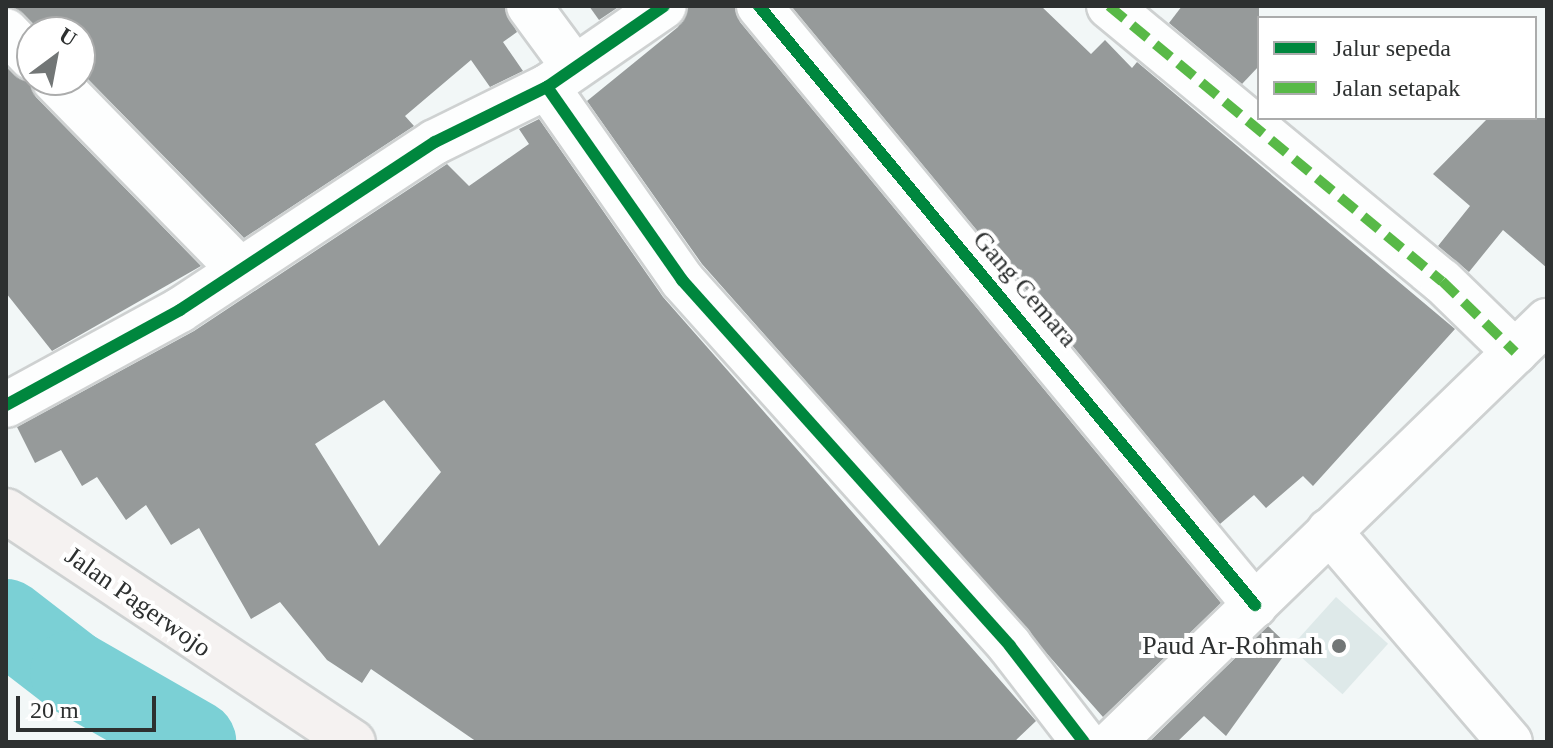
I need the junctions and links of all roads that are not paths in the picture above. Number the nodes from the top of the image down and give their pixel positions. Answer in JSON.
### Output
{"nodes":[{"id":1,"x":529,"y":6,"type":"edge"},
{"id":2,"x":664,"y":6,"type":"edge"},
{"id":3,"x":759,"y":6,"type":"edge"},
{"id":4,"x":1109,"y":6,"type":"edge"},
{"id":5,"x":561,"y":77,"type":"junction"},
{"id":6,"x":70,"y":96,"type":"edge"},
{"id":7,"x":238,"y":268,"type":"junction"},
{"id":8,"x":1547,"y":321,"type":"edge"},
{"id":9,"x":1515,"y":352,"type":"junction"},
{"id":10,"x":6,"y":405,"type":"edge"},
{"id":11,"x":6,"y":511,"type":"edge"},
{"id":12,"x":1329,"y":531,"type":"junction"},
{"id":13,"x":1255,"y":605,"type":"junction"},
{"id":14,"x":353,"y":742,"type":"edge"},
{"id":15,"x":1084,"y":742,"type":"edge"},
{"id":16,"x":1113,"y":742,"type":"edge"},
{"id":17,"x":1510,"y":742,"type":"edge"}],
"edges":[{"from":1,"to":5,"type":"street"},
{"from":2,"to":5,"type":"street"},
{"from":3,"to":13,"type":"street","name":"Gang Cemara"},
{"from":4,"to":9,"type":"street"},
{"from":5,"to":7,"type":"street"},
{"from":5,"to":15,"type":"street"},
{"from":6,"to":7,"type":"street"},
{"from":7,"to":10,"type":"street"},
{"from":8,"to":9,"type":"street"},
{"from":9,"to":12,"type":"street"},
{"from":11,"to":14,"type":"main road","name":"Jalan Pagerwojo"},
{"from":12,"to":13,"type":"street"},
{"from":12,"to":17,"type":"street"},
{"from":13,"to":16,"type":"street"}]}
